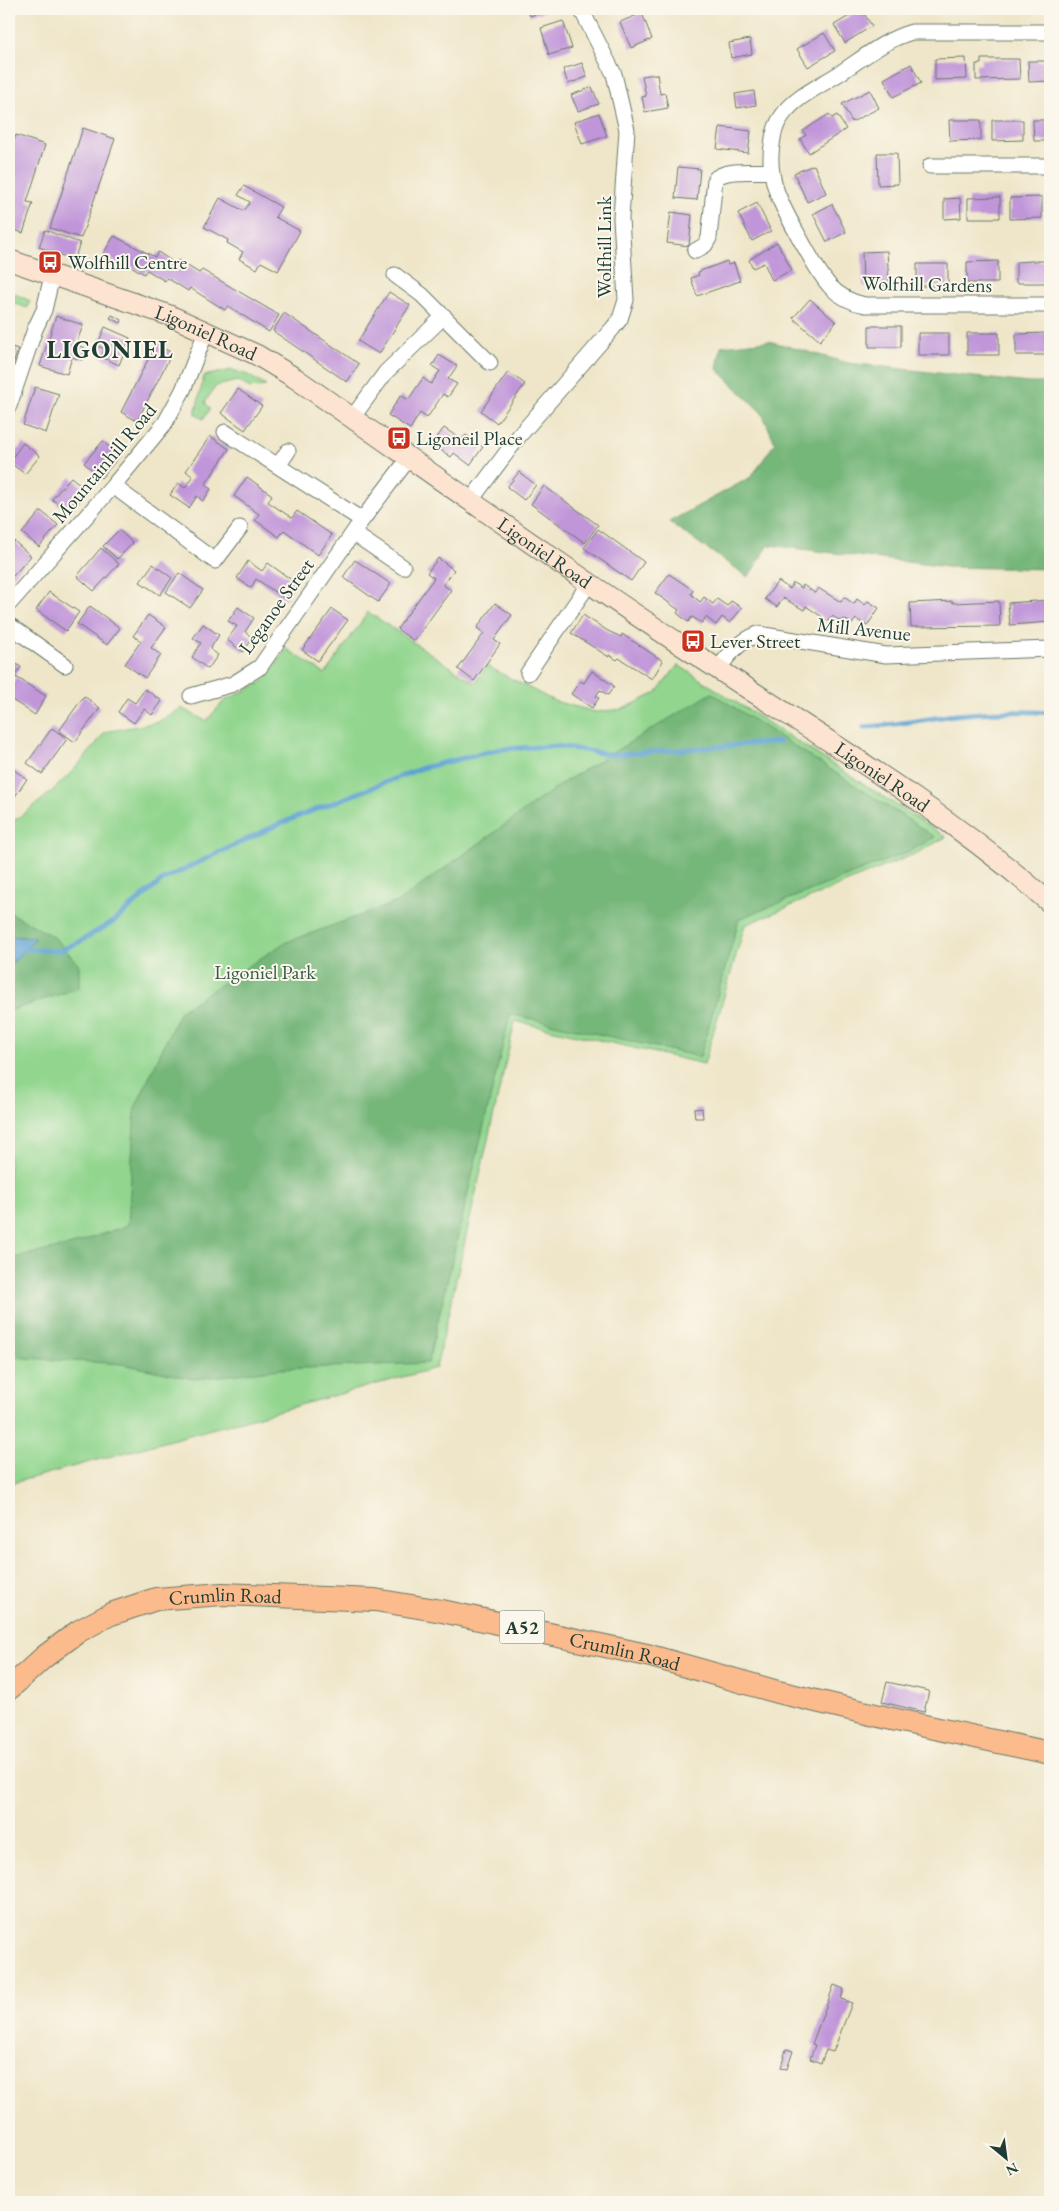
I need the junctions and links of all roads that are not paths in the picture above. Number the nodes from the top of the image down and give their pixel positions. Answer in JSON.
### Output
{"nodes":[{"id":1,"x":581,"y":9,"type":"edge"},
{"id":2,"x":1050,"y":32,"type":"edge"},
{"id":3,"x":930,"y":166,"type":"dead end"},
{"id":4,"x":1050,"y":166,"type":"edge"},
{"id":5,"x":770,"y":171,"type":"junction"},
{"id":6,"x":695,"y":251,"type":"dead end"},
{"id":7,"x":9,"y":260,"type":"edge"},
{"id":8,"x":395,"y":275,"type":"dead end"},
{"id":9,"x":52,"y":276,"type":"junction"},
{"id":10,"x":1050,"y":305,"type":"edge"},
{"id":11,"x":444,"y":316,"type":"junction"},
{"id":12,"x":206,"y":332,"type":"junction"},
{"id":13,"x":490,"y":363,"type":"dead end"},
{"id":14,"x":9,"y":406,"type":"edge"},
{"id":15,"x":352,"y":418,"type":"junction"},
{"id":16,"x":225,"y":432,"type":"dead end"},
{"id":17,"x":288,"y":451,"type":"dead end"},
{"id":18,"x":409,"y":458,"type":"junction"},
{"id":19,"x":278,"y":466,"type":"junction"},
{"id":20,"x":113,"y":486,"type":"junction"},
{"id":21,"x":471,"y":500,"type":"junction"},
{"id":22,"x":362,"y":520,"type":"junction"},
{"id":23,"x":240,"y":528,"type":"dead end"},
{"id":24,"x":352,"y":533,"type":"junction"},
{"id":25,"x":402,"y":567,"type":"dead end"},
{"id":26,"x":590,"y":582,"type":"junction"},
{"id":27,"x":9,"y":604,"type":"edge"},
{"id":28,"x":9,"y":625,"type":"edge"},
{"id":29,"x":1050,"y":649,"type":"edge"},
{"id":30,"x":65,"y":665,"type":"dead end"},
{"id":31,"x":718,"y":669,"type":"junction"},
{"id":32,"x":528,"y":673,"type":"dead end"},
{"id":33,"x":191,"y":696,"type":"dead end"},
{"id":34,"x":1048,"y":901,"type":"edge"},
{"id":35,"x":9,"y":1689,"type":"edge"},
{"id":36,"x":1050,"y":1753,"type":"edge"}],
"edges":[{"from":1,"to":21,"type":"street","name":"Wolfhill Link"},
{"from":2,"to":5,"type":"street"},
{"from":3,"to":4,"type":"street"},
{"from":5,"to":6,"type":"street"},
{"from":5,"to":10,"type":"street","name":"Wolfhill Gardens"},
{"from":7,"to":9,"type":"street","name":"Ligoniel Road"},
{"from":8,"to":11,"type":"street"},
{"from":9,"to":12,"type":"street","name":"Ligoniel Road"},
{"from":9,"to":14,"type":"street"},
{"from":11,"to":13,"type":"street"},
{"from":11,"to":15,"type":"street"},
{"from":12,"to":15,"type":"street","name":"Ligoniel Road"},
{"from":12,"to":20,"type":"street","name":"Mountainhill Road"},
{"from":15,"to":18,"type":"street","name":"Ligoniel Road"},
{"from":16,"to":19,"type":"street"},
{"from":17,"to":19,"type":"street"},
{"from":18,"to":21,"type":"street","name":"Ligoniel Road"},
{"from":18,"to":22,"type":"street","name":"Leganoe Street"},
{"from":19,"to":22,"type":"street"},
{"from":20,"to":23,"type":"street"},
{"from":20,"to":27,"type":"street","name":"Mountainhill Road"},
{"from":21,"to":26,"type":"street","name":"Ligoniel Road"},
{"from":22,"to":24,"type":"street","name":"Leganoe Street"},
{"from":24,"to":25,"type":"street"},
{"from":24,"to":33,"type":"street","name":"Leganoe Street"},
{"from":26,"to":31,"type":"street","name":"Ligoniel Road"},
{"from":26,"to":32,"type":"street"},
{"from":28,"to":30,"type":"street"},
{"from":29,"to":31,"type":"street","name":"Mill Avenue"},
{"from":31,"to":34,"type":"street","name":"Ligoniel Road"},
{"from":35,"to":36,"type":"main road","name":"Crumlin Road","number":"A52"}]}
